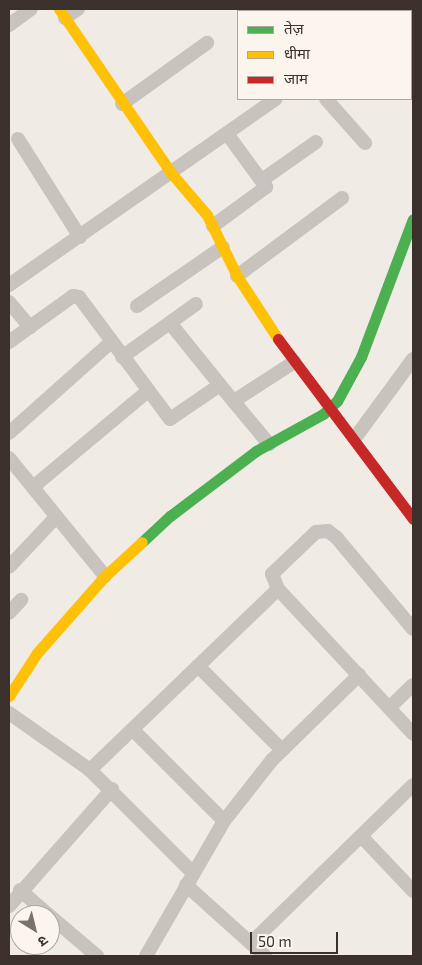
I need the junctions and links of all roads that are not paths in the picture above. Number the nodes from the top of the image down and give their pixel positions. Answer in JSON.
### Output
{"nodes":[{"id":1,"x":31,"y":9,"type":"edge"},
{"id":2,"x":78,"y":9,"type":"edge"},
{"id":3,"x":62,"y":14,"type":"edge"},
{"id":4,"x":9,"y":25,"type":"edge"},
{"id":5,"x":207,"y":43,"type":"dead end"},
{"id":6,"x":275,"y":100,"type":"edge"},
{"id":7,"x":327,"y":100,"type":"edge"},
{"id":8,"x":122,"y":104,"type":"junction"},
{"id":9,"x":228,"y":134,"type":"junction"},
{"id":10,"x":18,"y":138,"type":"dead end"},
{"id":11,"x":316,"y":142,"type":"dead end"},
{"id":12,"x":365,"y":143,"type":"dead end"},
{"id":13,"x":172,"y":174,"type":"junction"},
{"id":14,"x":262,"y":180,"type":"junction"},
{"id":15,"x":342,"y":198,"type":"dead end"},
{"id":16,"x":413,"y":219,"type":"edge"},
{"id":17,"x":213,"y":226,"type":"junction"},
{"id":18,"x":80,"y":237,"type":"junction"},
{"id":19,"x":223,"y":248,"type":"junction"},
{"id":20,"x":237,"y":276,"type":"junction"},
{"id":21,"x":9,"y":285,"type":"edge"},
{"id":22,"x":9,"y":302,"type":"edge"},
{"id":23,"x":196,"y":304,"type":"dead end"},
{"id":24,"x":137,"y":306,"type":"dead end"},
{"id":25,"x":170,"y":323,"type":"junction"},
{"id":26,"x":30,"y":327,"type":"junction"},
{"id":27,"x":9,"y":342,"type":"edge"},
{"id":28,"x":111,"y":342,"type":"junction"},
{"id":29,"x":122,"y":357,"type":"junction"},
{"id":30,"x":413,"y":359,"type":"edge"},
{"id":31,"x":294,"y":362,"type":"junction"},
{"id":32,"x":220,"y":386,"type":"junction"},
{"id":33,"x":148,"y":391,"type":"junction"},
{"id":34,"x":234,"y":401,"type":"junction"},
{"id":35,"x":331,"y":407,"type":"junction"},
{"id":36,"x":9,"y":433,"type":"edge"},
{"id":37,"x":355,"y":438,"type":"junction"},
{"id":38,"x":269,"y":444,"type":"junction"},
{"id":39,"x":9,"y":458,"type":"edge"},
{"id":40,"x":33,"y":487,"type":"junction"},
{"id":41,"x":56,"y":517,"type":"junction"},
{"id":42,"x":413,"y":519,"type":"edge"},
{"id":43,"x":9,"y":567,"type":"edge"},
{"id":44,"x":105,"y":576,"type":"junction"},
{"id":45,"x":278,"y":589,"type":"junction"},
{"id":46,"x":21,"y":600,"type":"dead end"},
{"id":47,"x":9,"y":613,"type":"edge"},
{"id":48,"x":413,"y":629,"type":"edge"},
{"id":49,"x":198,"y":666,"type":"junction"},
{"id":50,"x":359,"y":675,"type":"junction"},
{"id":51,"x":413,"y":685,"type":"edge"},
{"id":52,"x":9,"y":696,"type":"edge"},
{"id":53,"x":389,"y":708,"type":"junction"},
{"id":54,"x":9,"y":713,"type":"edge"},
{"id":55,"x":134,"y":731,"type":"junction"},
{"id":56,"x":413,"y":734,"type":"edge"},
{"id":57,"x":282,"y":750,"type":"junction"},
{"id":58,"x":90,"y":770,"type":"junction"},
{"id":59,"x":413,"y":785,"type":"edge"},
{"id":60,"x":112,"y":789,"type":"junction"},
{"id":61,"x":224,"y":821,"type":"junction"},
{"id":62,"x":361,"y":836,"type":"junction"},
{"id":63,"x":193,"y":872,"type":"junction"},
{"id":64,"x":186,"y":885,"type":"junction"},
{"id":65,"x":20,"y":890,"type":"junction"},
{"id":66,"x":413,"y":891,"type":"edge"},
{"id":67,"x":38,"y":905,"type":"edge"},
{"id":68,"x":9,"y":906,"type":"edge"},
{"id":69,"x":60,"y":924,"type":"edge"},
{"id":70,"x":251,"y":943,"type":"junction"},
{"id":71,"x":98,"y":956,"type":"edge"},
{"id":72,"x":146,"y":956,"type":"edge"},
{"id":73,"x":265,"y":956,"type":"edge"}],
"edges":[{"from":1,"to":4,"type":"street"},
{"from":2,"to":3,"type":"street"},
{"from":3,"to":8,"type":"street"},
{"from":5,"to":8,"type":"street"},
{"from":6,"to":9,"type":"street"},
{"from":7,"to":12,"type":"street"},
{"from":8,"to":13,"type":"street"},
{"from":9,"to":13,"type":"street"},
{"from":9,"to":14,"type":"street"},
{"from":10,"to":18,"type":"street"},
{"from":11,"to":14,"type":"street"},
{"from":13,"to":17,"type":"street"},
{"from":13,"to":18,"type":"street"},
{"from":14,"to":17,"type":"street"},
{"from":15,"to":20,"type":"street"},
{"from":16,"to":35,"type":"street"},
{"from":17,"to":19,"type":"street"},
{"from":18,"to":21,"type":"street"},
{"from":19,"to":20,"type":"street"},
{"from":19,"to":24,"type":"street"},
{"from":20,"to":31,"type":"street"},
{"from":22,"to":26,"type":"street"},
{"from":23,"to":25,"type":"street"},
{"from":25,"to":29,"type":"street"},
{"from":25,"to":32,"type":"street"},
{"from":26,"to":27,"type":"street"},
{"from":26,"to":28,"type":"street"},
{"from":28,"to":29,"type":"street"},
{"from":28,"to":36,"type":"street"},
{"from":29,"to":33,"type":"street"},
{"from":30,"to":37,"type":"street"},
{"from":31,"to":34,"type":"street"},
{"from":31,"to":35,"type":"street"},
{"from":32,"to":33,"type":"street"},
{"from":32,"to":34,"type":"street"},
{"from":33,"to":40,"type":"street"},
{"from":34,"to":38,"type":"street"},
{"from":35,"to":37,"type":"street"},
{"from":35,"to":38,"type":"street"},
{"from":37,"to":42,"type":"street"},
{"from":38,"to":44,"type":"street"},
{"from":39,"to":40,"type":"street"},
{"from":40,"to":41,"type":"street"},
{"from":41,"to":43,"type":"street"},
{"from":41,"to":44,"type":"street"},
{"from":44,"to":52,"type":"street"},
{"from":45,"to":48,"type":"street"},
{"from":45,"to":49,"type":"street"},
{"from":45,"to":50,"type":"street"},
{"from":46,"to":47,"type":"street"},
{"from":49,"to":55,"type":"street"},
{"from":49,"to":57,"type":"street"},
{"from":50,"to":53,"type":"street"},
{"from":50,"to":57,"type":"street"},
{"from":51,"to":53,"type":"street"},
{"from":53,"to":56,"type":"street"},
{"from":54,"to":58,"type":"street"},
{"from":55,"to":58,"type":"street"},
{"from":55,"to":61,"type":"street"},
{"from":57,"to":61,"type":"street"},
{"from":58,"to":60,"type":"street"},
{"from":59,"to":62,"type":"street"},
{"from":60,"to":63,"type":"street"},
{"from":60,"to":65,"type":"street"},
{"from":61,"to":63,"type":"street"},
{"from":62,"to":66,"type":"street"},
{"from":62,"to":70,"type":"street"},
{"from":63,"to":64,"type":"street"},
{"from":64,"to":70,"type":"street"},
{"from":64,"to":72,"type":"street"},
{"from":65,"to":67,"type":"street"},
{"from":65,"to":68,"type":"street"},
{"from":69,"to":71,"type":"street"},
{"from":70,"to":73,"type":"street"}]}
